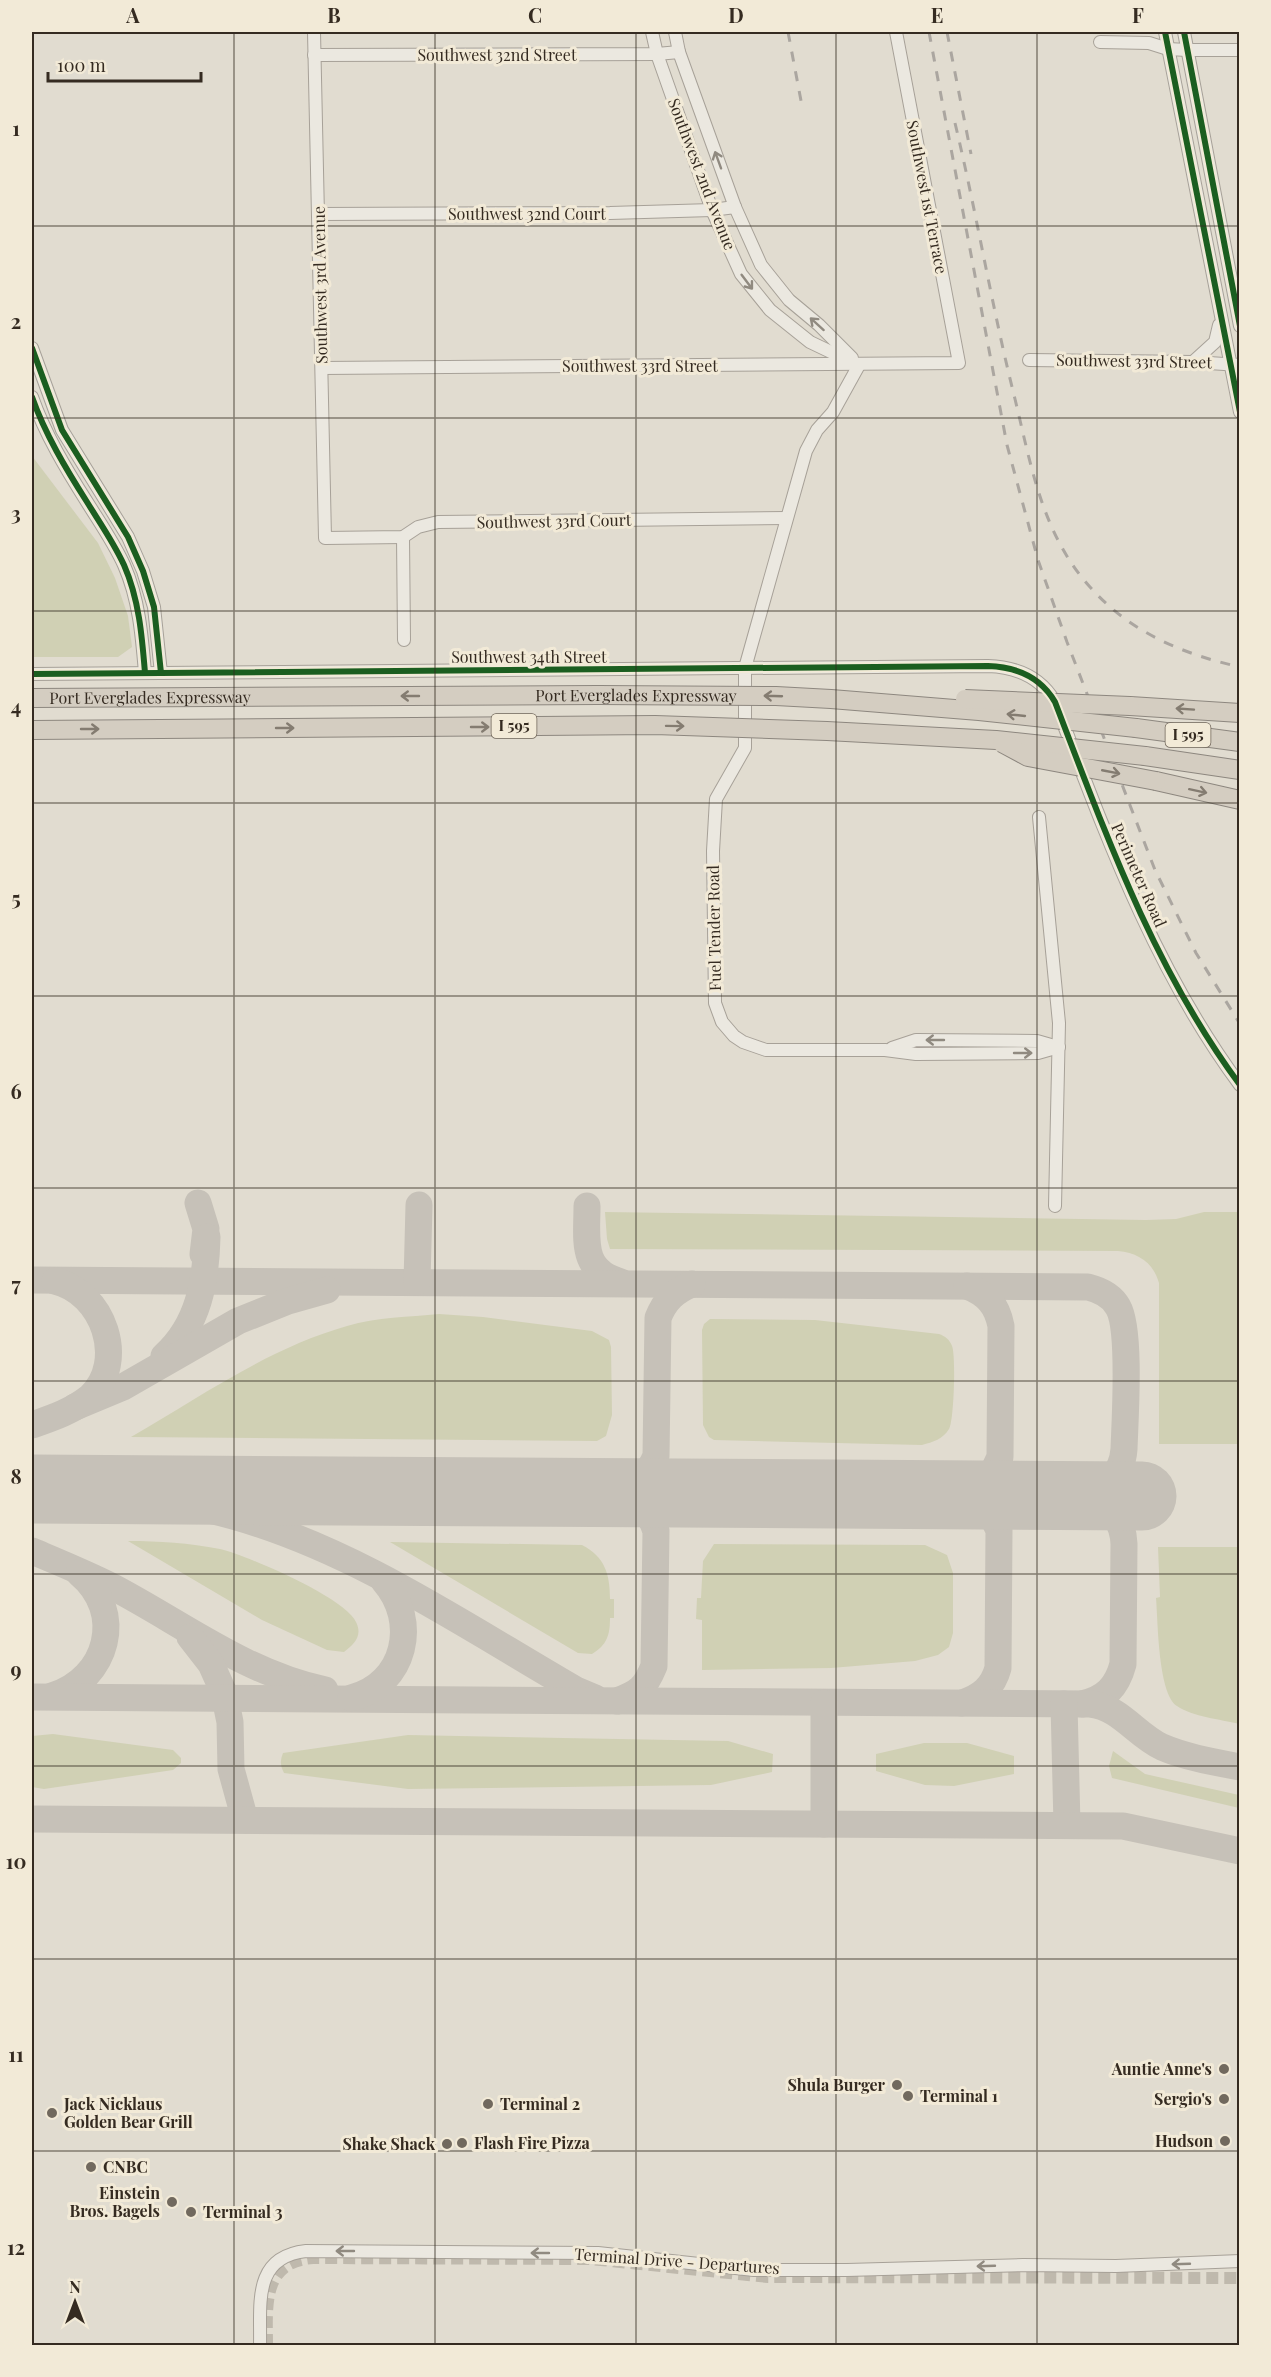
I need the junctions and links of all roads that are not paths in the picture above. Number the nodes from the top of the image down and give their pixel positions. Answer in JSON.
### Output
{"nodes":[{"id":1,"x":314,"y":32,"type":"edge"},
{"id":2,"x":652,"y":32,"type":"edge"},
{"id":3,"x":675,"y":32,"type":"edge"},
{"id":4,"x":896,"y":32,"type":"edge"},
{"id":5,"x":1165,"y":32,"type":"edge"},
{"id":6,"x":1184,"y":32,"type":"edge"},
{"id":7,"x":1100,"y":42,"type":"dead end"},
{"id":8,"x":1168,"y":49,"type":"junction"},
{"id":9,"x":1187,"y":50,"type":"junction"},
{"id":10,"x":1239,"y":50,"type":"edge"},
{"id":11,"x":679,"y":52,"type":"junction"},
{"id":12,"x":657,"y":54,"type":"junction"},
{"id":13,"x":314,"y":55,"type":"junction"},
{"id":14,"x":735,"y":207,"type":"junction"},
{"id":15,"x":712,"y":210,"type":"junction"},
{"id":16,"x":318,"y":214,"type":"junction"},
{"id":17,"x":1220,"y":318,"type":"junction"},
{"id":18,"x":1239,"y":326,"type":"edge"},
{"id":19,"x":32,"y":348,"type":"edge"},
{"id":20,"x":1029,"y":360,"type":"dead end"},
{"id":21,"x":1193,"y":362,"type":"junction"},
{"id":22,"x":959,"y":363,"type":"joint"},
{"id":23,"x":1234,"y":364,"type":"edge"},
{"id":24,"x":859,"y":365,"type":"junction"},
{"id":25,"x":322,"y":368,"type":"junction"},
{"id":26,"x":32,"y":397,"type":"edge"},
{"id":27,"x":1239,"y":412,"type":"edge"},
{"id":28,"x":786,"y":518,"type":"junction"},
{"id":29,"x":403,"y":537,"type":"junction"},
{"id":30,"x":325,"y":538,"type":"joint"},
{"id":31,"x":404,"y":640,"type":"dead end"},
{"id":32,"x":745,"y":668,"type":"junction"},
{"id":33,"x":145,"y":673,"type":"junction"},
{"id":34,"x":161,"y":673,"type":"junction"},
{"id":35,"x":32,"y":674,"type":"edge"},
{"id":36,"x":1026,"y":674,"type":"joint"},
{"id":37,"x":32,"y":698,"type":"edge"},
{"id":38,"x":831,"y":699,"type":"junction"},
{"id":39,"x":1239,"y":713,"type":"edge"},
{"id":40,"x":32,"y":730,"type":"edge"},
{"id":41,"x":996,"y":740,"type":"junction"},
{"id":42,"x":1239,"y":742,"type":"edge"},
{"id":43,"x":1239,"y":770,"type":"edge"},
{"id":44,"x":1239,"y":800,"type":"edge"},
{"id":45,"x":1039,"y":817,"type":"dead end"},
{"id":46,"x":1059,"y":1047,"type":"junction"},
{"id":47,"x":1239,"y":1084,"type":"edge"},
{"id":48,"x":1055,"y":1206,"type":"dead end"},
{"id":49,"x":1239,"y":2261,"type":"edge"},
{"id":50,"x":260,"y":2346,"type":"edge"}],
"edges":[{"from":1,"to":13,"type":"street","name":"Southwest 3rd Avenue"},
{"from":2,"to":12,"type":"street","name":"Southwest 2nd Avenue"},
{"from":3,"to":11,"type":"street","name":"Southwest 2nd Avenue"},
{"from":4,"to":22,"type":"street","name":"Southwest 1st Terrace"},
{"from":5,"to":8,"type":"street"},
{"from":6,"to":9,"type":"street"},
{"from":7,"to":8,"type":"street"},
{"from":8,"to":9,"type":"street"},
{"from":8,"to":17,"type":"street"},
{"from":9,"to":10,"type":"street"},
{"from":9,"to":18,"type":"street"},
{"from":11,"to":12,"type":"street","name":"Southwest 32nd Street"},
{"from":14,"to":11,"type":"street","name":"Southwest 2nd Avenue","one_way":true},
{"from":12,"to":13,"type":"street","name":"Southwest 32nd Street"},
{"from":12,"to":15,"type":"street","name":"Southwest 2nd Avenue"},
{"from":13,"to":16,"type":"street","name":"Southwest 3rd Avenue"},
{"from":14,"to":15,"type":"street","name":"Southwest 32nd Court"},
{"from":24,"to":14,"type":"street","name":"Southwest 2nd Avenue","one_way":true},
{"from":15,"to":16,"type":"street","name":"Southwest 32nd Court"},
{"from":15,"to":24,"type":"street","name":"Southwest 2nd Avenue","one_way":true},
{"from":16,"to":25,"type":"street","name":"Southwest 3rd Avenue"},
{"from":17,"to":21,"type":"street"},
{"from":17,"to":23,"type":"street"},
{"from":19,"to":34,"type":"street"},
{"from":20,"to":21,"type":"street","name":"Southwest 33rd Street"},
{"from":21,"to":23,"type":"street","name":"Southwest 33rd Street"},
{"from":22,"to":24,"type":"street","name":"Southwest 33rd Street"},
{"from":23,"to":27,"type":"street"},
{"from":24,"to":25,"type":"street","name":"Southwest 33rd Street"},
{"from":24,"to":28,"type":"street"},
{"from":25,"to":30,"type":"street","name":"Southwest 3rd Avenue"},
{"from":26,"to":33,"type":"street"},
{"from":28,"to":29,"type":"street","name":"Southwest 33rd Court"},
{"from":28,"to":32,"type":"street"},
{"from":29,"to":30,"type":"street","name":"Southwest 33rd Court"},
{"from":29,"to":31,"type":"street"},
{"from":32,"to":34,"type":"street","name":"Southwest 34th Street"},
{"from":32,"to":36,"type":"street","name":"Southwest 34th Street"},
{"from":32,"to":46,"type":"street","name":"Fuel Tender Road"},
{"from":33,"to":34,"type":"street","name":"Southwest 34th Street"},
{"from":33,"to":35,"type":"street","name":"Southwest 34th Street"},
{"from":36,"to":47,"type":"street","name":"Perimeter Road"},
{"from":38,"to":37,"type":"highway","name":"Port Everglades Expressway","number":"I 595","one_way":true,"bridge":true},
{"from":39,"to":38,"type":"highway","one_way":true,"bridge":true},
{"from":42,"to":38,"type":"highway","name":"Port Everglades Expressway","number":"I 595","one_way":true,"bridge":true},
{"from":40,"to":41,"type":"highway","name":"Port Everglades Expressway","number":"I 595","one_way":true,"bridge":true},
{"from":41,"to":43,"type":"highway","name":"Port Everglades Expressway","number":"I 595","bridge":true},
{"from":41,"to":44,"type":"highway","one_way":true,"bridge":true},
{"from":45,"to":46,"type":"street"},
{"from":46,"to":48,"type":"street"},
{"from":49,"to":50,"type":"street","name":"Terminal Drive - Departures","one_way":true}]}
